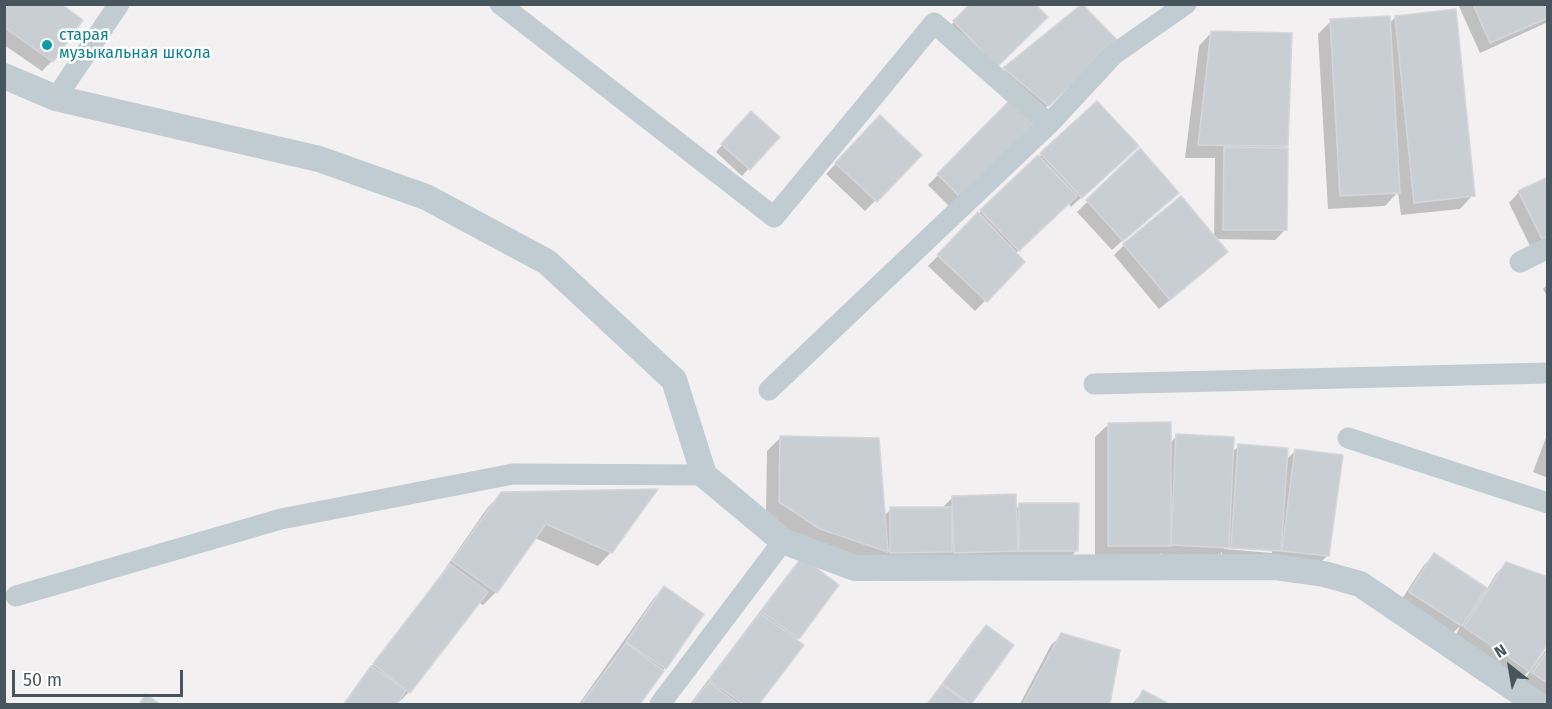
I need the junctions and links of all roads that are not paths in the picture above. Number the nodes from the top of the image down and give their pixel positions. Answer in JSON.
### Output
{"nodes":[{"id":1,"x":119,"y":4,"type":"edge"},
{"id":2,"x":500,"y":4,"type":"edge"},
{"id":3,"x":1186,"y":4,"type":"edge"},
{"id":4,"x":4,"y":76,"type":"edge"},
{"id":5,"x":56,"y":98,"type":"junction"},
{"id":6,"x":1049,"y":124,"type":"junction"},
{"id":7,"x":1548,"y":248,"type":"edge"},
{"id":8,"x":1520,"y":262,"type":"dead end"},
{"id":9,"x":1548,"y":373,"type":"edge"},
{"id":10,"x":1094,"y":384,"type":"dead end"},
{"id":11,"x":769,"y":390,"type":"dead end"},
{"id":12,"x":1348,"y":438,"type":"dead end"},
{"id":13,"x":704,"y":475,"type":"junction"},
{"id":14,"x":1548,"y":503,"type":"edge"},
{"id":15,"x":783,"y":541,"type":"junction"},
{"id":16,"x":16,"y":596,"type":"dead end"},
{"id":17,"x":660,"y":705,"type":"edge"},
{"id":18,"x":1537,"y":705,"type":"edge"}],
"edges":[{"from":1,"to":5,"type":"street"},
{"from":2,"to":6,"type":"street"},
{"from":3,"to":6,"type":"street"},
{"from":4,"to":5,"type":"street"},
{"from":5,"to":13,"type":"street"},
{"from":6,"to":11,"type":"street"},
{"from":7,"to":8,"type":"street"},
{"from":9,"to":10,"type":"street"},
{"from":12,"to":14,"type":"street"},
{"from":13,"to":15,"type":"street"},
{"from":13,"to":16,"type":"street"},
{"from":15,"to":17,"type":"street"},
{"from":15,"to":18,"type":"street"}]}
